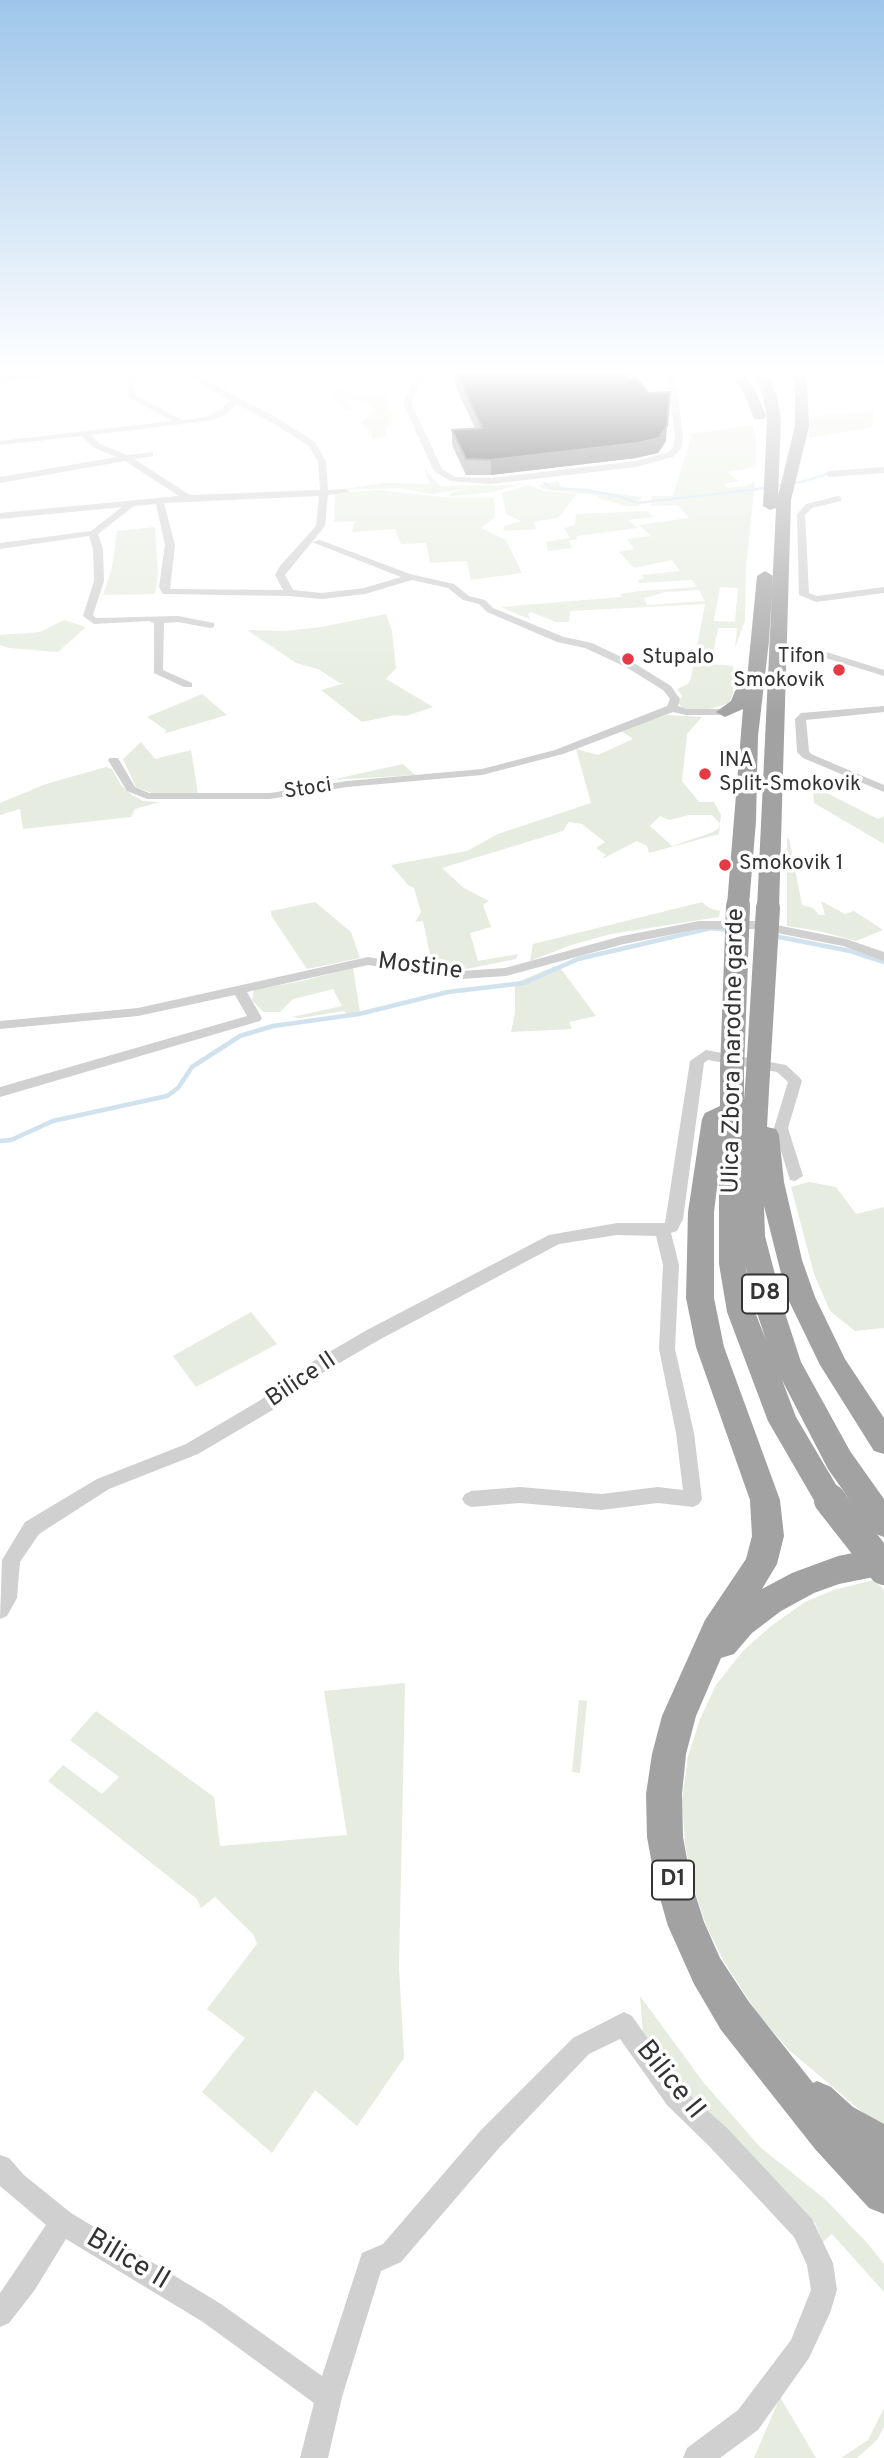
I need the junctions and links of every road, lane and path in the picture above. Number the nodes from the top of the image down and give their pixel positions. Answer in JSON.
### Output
{"nodes":[{"id":1,"x":169,"y":486,"type":"edge"},
{"id":2,"x":324,"y":486,"type":"edge"},
{"id":3,"x":775,"y":486,"type":"edge"},
{"id":4,"x":783,"y":486,"type":"edge"},
{"id":5,"x":324,"y":492,"type":"junction"},
{"id":6,"x":346,"y":492,"type":"dead end"},
{"id":7,"x":188,"y":498,"type":"junction"},
{"id":8,"x":838,"y":499,"type":"dead end"},
{"id":9,"x":159,"y":500,"type":"junction"},
{"id":10,"x":777,"y":500,"type":"junction"},
{"id":11,"x":132,"y":503,"type":"junction"},
{"id":12,"x":0,"y":516,"type":"edge"},
{"id":13,"x":93,"y":533,"type":"junction"},
{"id":14,"x":317,"y":542,"type":"dead end"},
{"id":15,"x":0,"y":546,"type":"edge"},
{"id":16,"x":411,"y":577,"type":"junction"},
{"id":17,"x":884,"y":590,"type":"edge"},
{"id":18,"x":289,"y":593,"type":"junction"},
{"id":19,"x":155,"y":620,"type":"junction"},
{"id":20,"x":210,"y":625,"type":"dead end"},
{"id":21,"x":823,"y":654,"type":"dead end"},
{"id":22,"x":884,"y":673,"type":"edge"},
{"id":23,"x":754,"y":682,"type":"junction"},
{"id":24,"x":188,"y":685,"type":"dead end"},
{"id":25,"x":672,"y":708,"type":"junction"},
{"id":26,"x":884,"y":709,"type":"edge"},
{"id":27,"x":725,"y":712,"type":"joint"},
{"id":28,"x":114,"y":760,"type":"dead end"},
{"id":29,"x":884,"y":789,"type":"edge"},
{"id":30,"x":762,"y":916,"type":"junction"},
{"id":31,"x":884,"y":957,"type":"edge"},
{"id":32,"x":239,"y":989,"type":"junction"},
{"id":33,"x":0,"y":1026,"type":"edge"},
{"id":34,"x":745,"y":1071,"type":"junction"},
{"id":35,"x":0,"y":1091,"type":"edge"},
{"id":36,"x":732,"y":1110,"type":"junction"},
{"id":37,"x":794,"y":1176,"type":"dead end"},
{"id":38,"x":662,"y":1230,"type":"junction"},
{"id":39,"x":685,"y":1266,"type":"junction"},
{"id":40,"x":884,"y":1442,"type":"edge"},
{"id":41,"x":471,"y":1499,"type":"dead end"},
{"id":42,"x":830,"y":1500,"type":"joint"},
{"id":43,"x":884,"y":1524,"type":"edge"},
{"id":44,"x":884,"y":1561,"type":"edge"},
{"id":45,"x":884,"y":1569,"type":"edge"},
{"id":46,"x":0,"y":1610,"type":"edge"},
{"id":47,"x":695,"y":1682,"type":"junction"},
{"id":48,"x":769,"y":2058,"type":"junction"},
{"id":49,"x":884,"y":2147,"type":"edge"},
{"id":50,"x":0,"y":2167,"type":"edge"},
{"id":51,"x":884,"y":2193,"type":"edge"},
{"id":52,"x":62,"y":2222,"type":"junction"},
{"id":53,"x":0,"y":2314,"type":"edge"},
{"id":54,"x":329,"y":2397,"type":"junction"},
{"id":55,"x":314,"y":2458,"type":"edge"},
{"id":56,"x":697,"y":2458,"type":"edge"}],
"edges":[{"from":1,"to":7,"type":"street"},
{"from":2,"to":5,"type":"street"},
{"from":3,"to":10,"type":"highway","name":"Ulica Zbora narodne garde","number":"D8"},
{"from":4,"to":10,"type":"highway","name":"Ulica Zbora narodne garde","number":"D8"},
{"from":5,"to":6,"type":"street"},
{"from":5,"to":7,"type":"street"},
{"from":5,"to":18,"type":"street"},
{"from":7,"to":9,"type":"street"},
{"from":8,"to":17,"type":"street"},
{"from":9,"to":11,"type":"street"},
{"from":9,"to":18,"type":"street"},
{"from":10,"to":23,"type":"highway","name":"Ulica Zbora narodne garde","number":"D8"},
{"from":10,"to":30,"type":"highway","name":"Ulica Zbora narodne garde","number":"D8"},
{"from":11,"to":12,"type":"street"},
{"from":11,"to":13,"type":"street"},
{"from":13,"to":15,"type":"street"},
{"from":13,"to":19,"type":"street"},
{"from":14,"to":16,"type":"street"},
{"from":16,"to":18,"type":"street"},
{"from":16,"to":25,"type":"street"},
{"from":19,"to":20,"type":"street"},
{"from":19,"to":24,"type":"street"},
{"from":21,"to":22,"type":"street"},
{"from":23,"to":27,"type":"highway"},
{"from":23,"to":34,"type":"highway","name":"Ulica Zbora narodne garde","number":"D8","bridge":true},
{"from":25,"to":27,"type":"street"},
{"from":25,"to":28,"type":"street","name":"Stoci"},
{"from":26,"to":29,"type":"street"},
{"from":30,"to":31,"type":"street","name":"Mostine"},
{"from":30,"to":32,"type":"street","name":"Mostine"},
{"from":30,"to":34,"type":"highway","name":"Ulica Zbora narodne garde","number":"D8","bridge":true},
{"from":32,"to":33,"type":"street","name":"Mostine"},
{"from":32,"to":35,"type":"street"},
{"from":34,"to":36,"type":"highway","name":"Ulica Zbora narodne garde","number":"D8"},
{"from":34,"to":40,"type":"highway"},
{"from":34,"to":43,"type":"highway","name":"Ulica Zbora narodne garde","number":"D8"},
{"from":36,"to":39,"type":"highway"},
{"from":36,"to":42,"type":"highway","name":"Ulica Zbora narodne garde","number":"D8"},
{"from":37,"to":38,"type":"street"},
{"from":38,"to":39,"type":"street"},
{"from":38,"to":46,"type":"street","name":"Bilice II"},
{"from":39,"to":41,"type":"street"},
{"from":39,"to":47,"type":"highway"},
{"from":42,"to":45,"type":"highway","name":"Ulica Zbora narodne garde","number":"D8","bridge":true},
{"from":44,"to":47,"type":"highway","number":"D1"},
{"from":47,"to":48,"type":"highway","number":"D1"},
{"from":48,"to":49,"type":"highway"},
{"from":48,"to":51,"type":"highway","number":"D1"},
{"from":50,"to":52,"type":"street","name":"Bilice II"},
{"from":52,"to":53,"type":"street","name":"Bilice II"},
{"from":52,"to":54,"type":"street","name":"Bilice II"},
{"from":54,"to":55,"type":"street","name":"Bilice II"},
{"from":54,"to":56,"type":"street","name":"Bilice II"}]}
